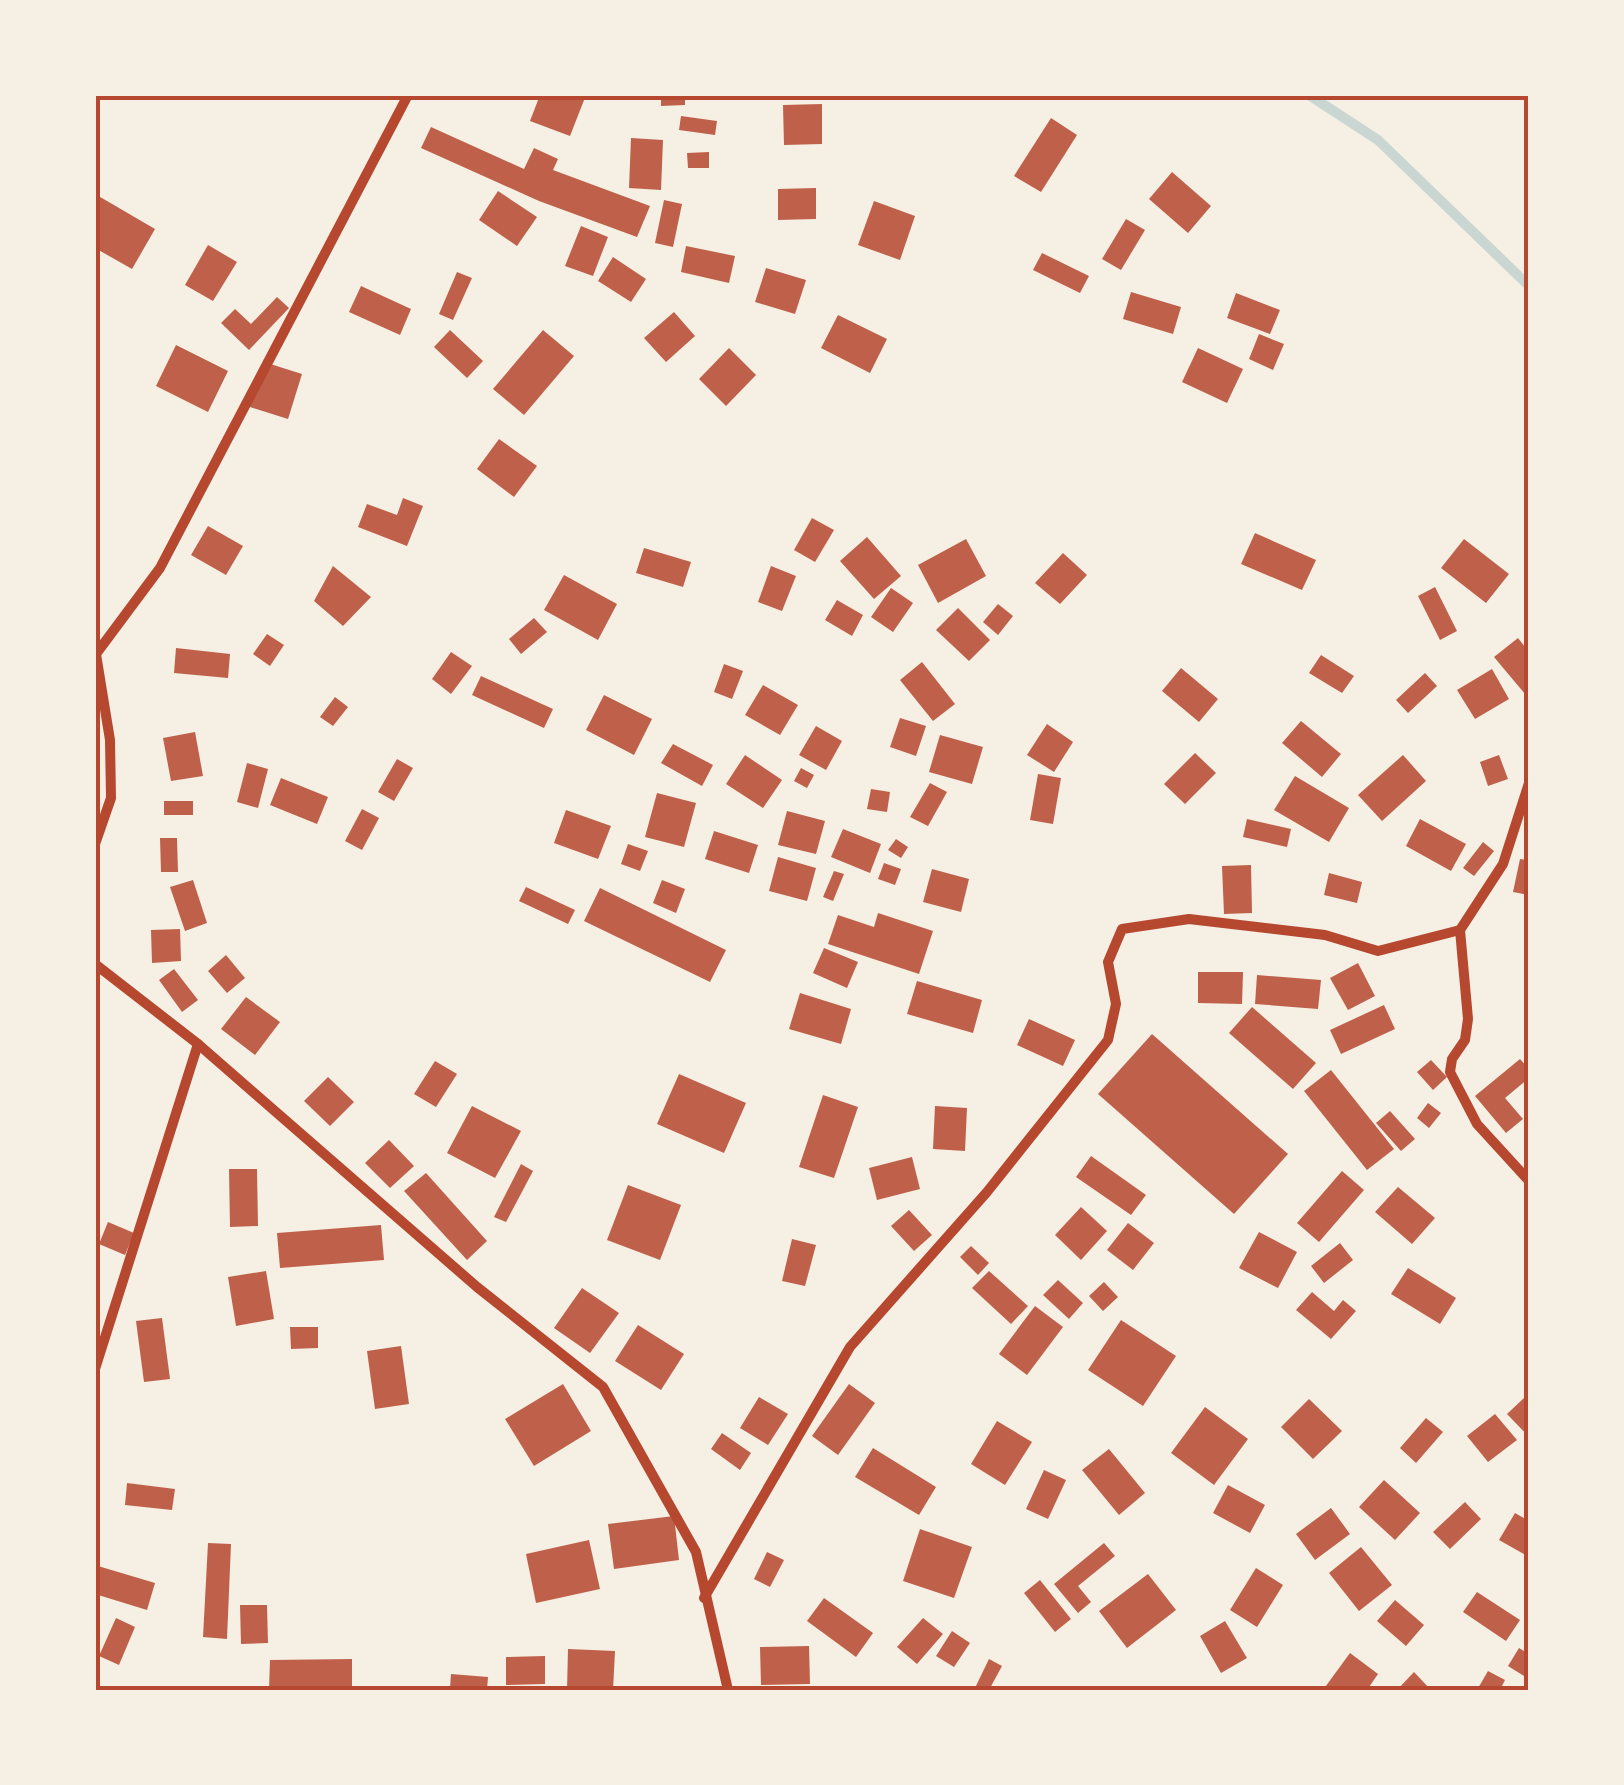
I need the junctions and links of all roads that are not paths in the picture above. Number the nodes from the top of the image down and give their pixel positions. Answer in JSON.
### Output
{"nodes":[{"id":1,"x":408,"y":95,"type":"edge"},
{"id":2,"x":96,"y":651,"type":"edge"},
{"id":3,"x":1529,"y":783,"type":"edge"},
{"id":4,"x":95,"y":844,"type":"edge"},
{"id":5,"x":1460,"y":930,"type":"junction"},
{"id":6,"x":95,"y":964,"type":"edge"},
{"id":7,"x":198,"y":1044,"type":"junction"},
{"id":8,"x":1529,"y":1181,"type":"edge"},
{"id":9,"x":95,"y":1368,"type":"edge"},
{"id":10,"x":704,"y":1598,"type":"junction"},
{"id":11,"x":728,"y":1690,"type":"edge"}],
"edges":[{"from":1,"to":2,"type":"street"},
{"from":2,"to":4,"type":"street"},
{"from":3,"to":5,"type":"street"},
{"from":5,"to":8,"type":"street"},
{"from":5,"to":10,"type":"street"},
{"from":6,"to":7,"type":"street"},
{"from":7,"to":9,"type":"street"},
{"from":7,"to":10,"type":"street"},
{"from":10,"to":11,"type":"street"}]}
